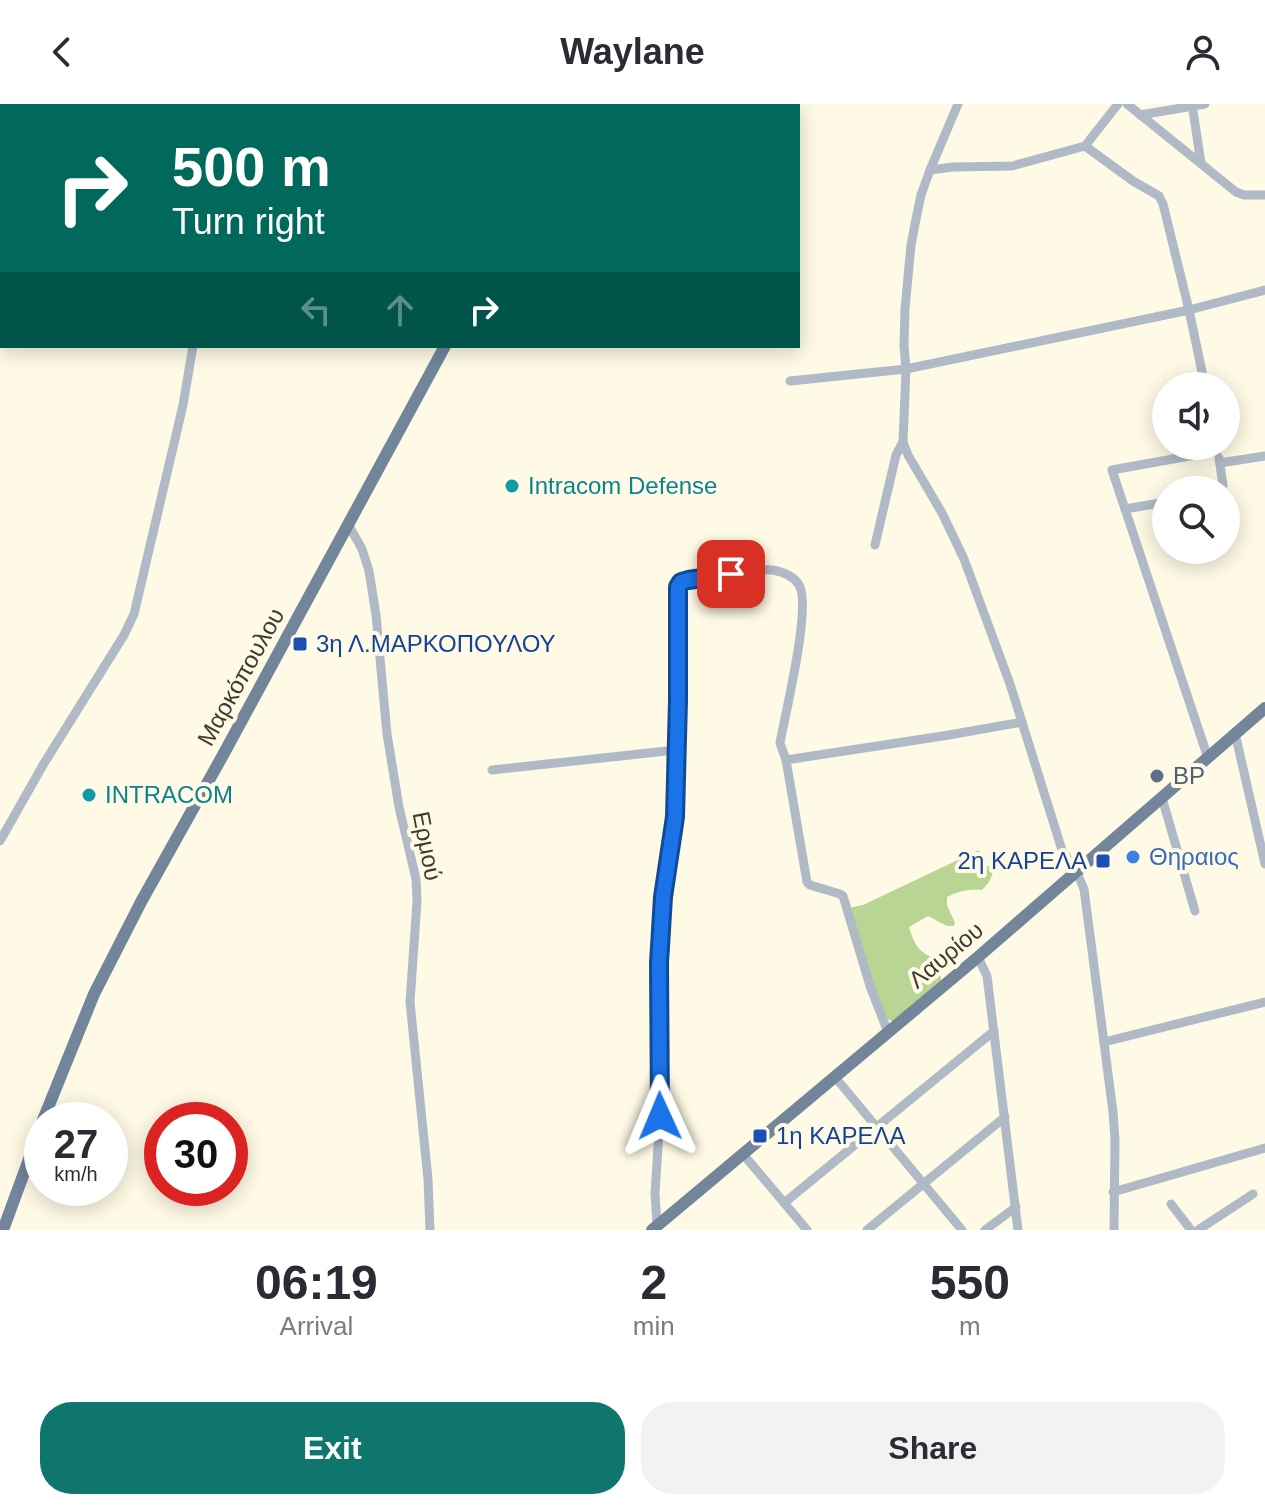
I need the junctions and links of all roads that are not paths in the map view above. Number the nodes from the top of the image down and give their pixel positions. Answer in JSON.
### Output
{"nodes":[{"id":1,"x":958,"y":104,"type":"edge"},
{"id":2,"x":1118,"y":104,"type":"edge"},
{"id":3,"x":1127,"y":104,"type":"edge"},
{"id":4,"x":1205,"y":104,"type":"edge"},
{"id":5,"x":1192,"y":105,"type":"edge"},
{"id":6,"x":1140,"y":115,"type":"junction"},
{"id":7,"x":1085,"y":146,"type":"junction"},
{"id":8,"x":1201,"y":163,"type":"junction"},
{"id":9,"x":930,"y":170,"type":"junction"},
{"id":10,"x":1265,"y":195,"type":"edge"},
{"id":11,"x":1265,"y":290,"type":"edge"},
{"id":12,"x":1189,"y":310,"type":"junction"},
{"id":13,"x":193,"y":348,"type":"edge"},
{"id":14,"x":444,"y":348,"type":"edge"},
{"id":15,"x":906,"y":369,"type":"junction"},
{"id":16,"x":1202,"y":372,"type":"edge"},
{"id":17,"x":790,"y":381,"type":"dead end"},
{"id":18,"x":903,"y":442,"type":"junction"},
{"id":19,"x":1265,"y":456,"type":"edge"},
{"id":20,"x":1160,"y":460,"type":"edge"},
{"id":21,"x":1219,"y":460,"type":"edge"},
{"id":22,"x":1220,"y":463,"type":"junction"},
{"id":23,"x":1222,"y":476,"type":"edge"},
{"id":24,"x":1152,"y":504,"type":"edge"},
{"id":25,"x":1125,"y":509,"type":"junction"},
{"id":26,"x":348,"y":524,"type":"junction"},
{"id":27,"x":875,"y":545,"type":"dead end"},
{"id":28,"x":1265,"y":708,"type":"edge"},
{"id":29,"x":1022,"y":722,"type":"junction"},
{"id":30,"x":1235,"y":733,"type":"junction"},
{"id":31,"x":676,"y":750,"type":"junction"},
{"id":32,"x":1208,"y":758,"type":"junction"},
{"id":33,"x":786,"y":760,"type":"junction"},
{"id":34,"x":492,"y":770,"type":"dead end"},
{"id":35,"x":1162,"y":798,"type":"junction"},
{"id":36,"x":0,"y":841,"type":"edge"},
{"id":37,"x":1265,"y":864,"type":"edge"},
{"id":38,"x":1077,"y":873,"type":"junction"},
{"id":39,"x":1195,"y":911,"type":"dead end"},
{"id":40,"x":978,"y":957,"type":"junction"},
{"id":41,"x":1265,"y":1002,"type":"edge"},
{"id":42,"x":994,"y":1031,"type":"junction"},
{"id":43,"x":888,"y":1032,"type":"junction"},
{"id":44,"x":1104,"y":1042,"type":"junction"},
{"id":45,"x":835,"y":1077,"type":"junction"},
{"id":46,"x":51,"y":1102,"type":"edge"},
{"id":47,"x":1005,"y":1117,"type":"junction"},
{"id":48,"x":877,"y":1128,"type":"junction"},
{"id":49,"x":1265,"y":1148,"type":"edge"},
{"id":50,"x":743,"y":1154,"type":"junction"},
{"id":51,"x":24,"y":1173,"type":"edge"},
{"id":52,"x":924,"y":1184,"type":"junction"},
{"id":53,"x":1113,"y":1192,"type":"junction"},
{"id":54,"x":1253,"y":1194,"type":"dead end"},
{"id":55,"x":784,"y":1203,"type":"junction"},
{"id":56,"x":1171,"y":1204,"type":"dead end"},
{"id":57,"x":1016,"y":1207,"type":"junction"},
{"id":58,"x":654,"y":1228,"type":"edge"},
{"id":59,"x":3,"y":1230,"type":"edge"},
{"id":60,"x":430,"y":1230,"type":"edge"},
{"id":61,"x":807,"y":1230,"type":"edge"},
{"id":62,"x":867,"y":1230,"type":"edge"},
{"id":63,"x":962,"y":1230,"type":"edge"},
{"id":64,"x":985,"y":1230,"type":"edge"},
{"id":65,"x":1018,"y":1230,"type":"edge"},
{"id":66,"x":1114,"y":1230,"type":"edge"},
{"id":67,"x":1191,"y":1230,"type":"edge"},
{"id":68,"x":1198,"y":1230,"type":"edge"}],
"edges":[{"from":1,"to":9,"type":"street"},
{"from":2,"to":7,"type":"street"},
{"from":3,"to":6,"type":"street"},
{"from":4,"to":5,"type":"street"},
{"from":5,"to":6,"type":"street"},
{"from":5,"to":8,"type":"street"},
{"from":6,"to":8,"type":"street"},
{"from":7,"to":9,"type":"street"},
{"from":7,"to":12,"type":"street"},
{"from":8,"to":10,"type":"street"},
{"from":9,"to":15,"type":"street"},
{"from":11,"to":12,"type":"street"},
{"from":12,"to":15,"type":"street"},
{"from":12,"to":16,"type":"street"},
{"from":13,"to":36,"type":"street"},
{"from":14,"to":26,"type":"main road","name":"Μαρκόπουλου"},
{"from":15,"to":17,"type":"street"},
{"from":15,"to":18,"type":"street"},
{"from":18,"to":27,"type":"street"},
{"from":18,"to":29,"type":"street"},
{"from":19,"to":22,"type":"street"},
{"from":20,"to":25,"type":"street"},
{"from":21,"to":22,"type":"street"},
{"from":22,"to":23,"type":"street"},
{"from":24,"to":25,"type":"street"},
{"from":25,"to":32,"type":"street"},
{"from":26,"to":46,"type":"main road","name":"Μαρκόπουλου"},
{"from":26,"to":60,"type":"street","name":"Ερμού"},
{"from":28,"to":30,"type":"main road","name":"Λαυρίου"},
{"from":29,"to":33,"type":"street"},
{"from":29,"to":38,"type":"street"},
{"from":30,"to":32,"type":"main road","name":"Λαυρίου"},
{"from":30,"to":37,"type":"street"},
{"from":31,"to":33,"type":"street"},
{"from":31,"to":34,"type":"street"},
{"from":31,"to":58,"type":"street"},
{"from":32,"to":35,"type":"main road","name":"Λαυρίου"},
{"from":33,"to":43,"type":"street"},
{"from":35,"to":38,"type":"main road","name":"Λαυρίου"},
{"from":35,"to":39,"type":"street"},
{"from":38,"to":40,"type":"main road","name":"Λαυρίου"},
{"from":38,"to":44,"type":"street"},
{"from":40,"to":42,"type":"street"},
{"from":40,"to":43,"type":"main road","name":"Λαυρίου"},
{"from":41,"to":44,"type":"street"},
{"from":42,"to":47,"type":"street"},
{"from":42,"to":48,"type":"street"},
{"from":43,"to":45,"type":"main road","name":"Λαυρίου"},
{"from":44,"to":53,"type":"street"},
{"from":45,"to":48,"type":"street"},
{"from":45,"to":50,"type":"main road","name":"Λαυρίου"},
{"from":47,"to":52,"type":"street"},
{"from":47,"to":57,"type":"street"},
{"from":48,"to":52,"type":"street"},
{"from":48,"to":55,"type":"street"},
{"from":49,"to":53,"type":"street"},
{"from":50,"to":55,"type":"street"},
{"from":50,"to":58,"type":"main road","name":"Λαυρίου"},
{"from":51,"to":59,"type":"main road","name":"Μαρκόπουλου"},
{"from":52,"to":62,"type":"street"},
{"from":52,"to":63,"type":"street"},
{"from":53,"to":66,"type":"street"},
{"from":54,"to":68,"type":"street"},
{"from":55,"to":61,"type":"street"},
{"from":56,"to":67,"type":"street"},
{"from":57,"to":64,"type":"street"},
{"from":57,"to":65,"type":"street"}]}
